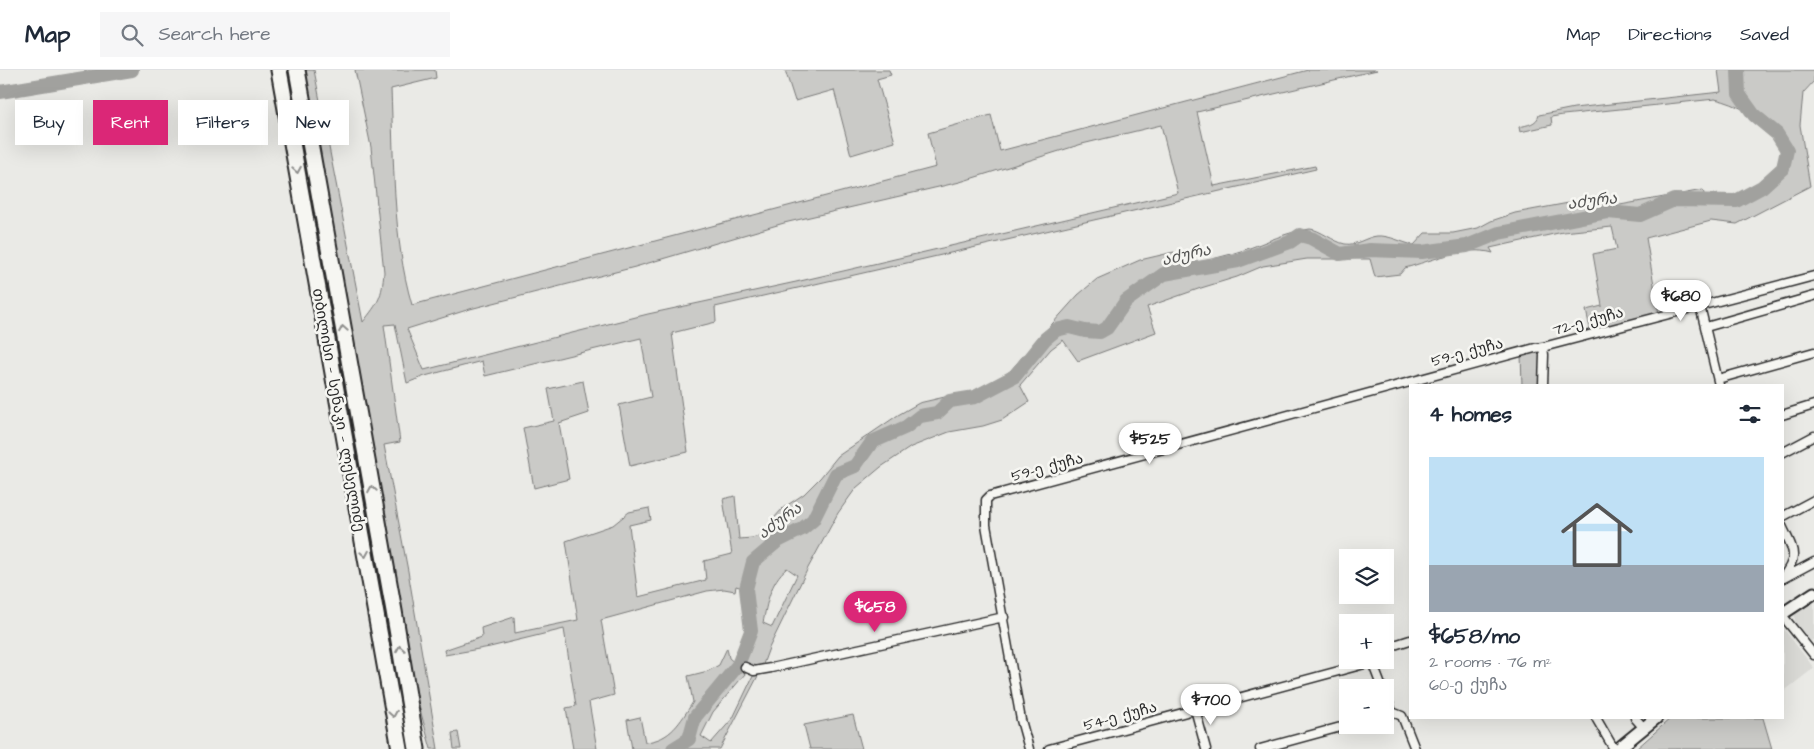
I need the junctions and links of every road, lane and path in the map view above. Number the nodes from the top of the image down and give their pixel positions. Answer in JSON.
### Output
{"nodes":[{"id":1,"x":279,"y":70,"type":"edge"},
{"id":2,"x":297,"y":70,"type":"edge"},
{"id":3,"x":1814,"y":276,"type":"edge"},
{"id":4,"x":1814,"y":296,"type":"edge"},
{"id":5,"x":1700,"y":306,"type":"junction"},
{"id":6,"x":1706,"y":327,"type":"junction"},
{"id":7,"x":1539,"y":348,"type":"junction"},
{"id":8,"x":1814,"y":352,"type":"edge"},
{"id":9,"x":1719,"y":382,"type":"edge"},
{"id":10,"x":1543,"y":384,"type":"edge"},
{"id":11,"x":1814,"y":406,"type":"edge"},
{"id":12,"x":1784,"y":414,"type":"edge"},
{"id":13,"x":1814,"y":436,"type":"edge"},
{"id":14,"x":1784,"y":451,"type":"edge"},
{"id":15,"x":1814,"y":500,"type":"edge"},
{"id":16,"x":1784,"y":516,"type":"edge"},
{"id":17,"x":1784,"y":531,"type":"edge"},
{"id":18,"x":1814,"y":562,"type":"edge"},
{"id":19,"x":1784,"y":576,"type":"edge"},
{"id":20,"x":1784,"y":578,"type":"edge"},
{"id":21,"x":1814,"y":593,"type":"edge"},
{"id":22,"x":1784,"y":614,"type":"edge"},
{"id":23,"x":1004,"y":617,"type":"junction"},
{"id":24,"x":1784,"y":618,"type":"edge"},
{"id":25,"x":1409,"y":640,"type":"edge"},
{"id":26,"x":1394,"y":645,"type":"edge"},
{"id":27,"x":1814,"y":656,"type":"edge"},
{"id":28,"x":745,"y":667,"type":"dead end"},
{"id":29,"x":1343,"y":669,"type":"edge"},
{"id":30,"x":1195,"y":709,"type":"junction"},
{"id":31,"x":1394,"y":715,"type":"edge"},
{"id":32,"x":1597,"y":719,"type":"edge"},
{"id":33,"x":1636,"y":719,"type":"edge"},
{"id":34,"x":1655,"y":719,"type":"edge"},
{"id":35,"x":1339,"y":727,"type":"edge"},
{"id":36,"x":1644,"y":728,"type":"junction"},
{"id":37,"x":417,"y":745,"type":"edge"},
{"id":38,"x":1620,"y":748,"type":"edge"},
{"id":39,"x":400,"y":749,"type":"edge"},
{"id":40,"x":1029,"y":749,"type":"edge"},
{"id":41,"x":1049,"y":749,"type":"edge"},
{"id":42,"x":1206,"y":749,"type":"edge"},
{"id":43,"x":1260,"y":749,"type":"edge"},
{"id":44,"x":1414,"y":749,"type":"edge"}],
"edges":[{"from":1,"to":39,"type":"highway","name":"თბილისი — სენაკი — ლესელიძე","one_way":true},
{"from":37,"to":2,"type":"highway","name":"თბილისი — სენაკი — ლესელიძე","one_way":true},
{"from":3,"to":5,"type":"street","name":"72-ე ქუჩა"},
{"from":4,"to":6,"type":"street"},
{"from":5,"to":6,"type":"street"},
{"from":5,"to":7,"type":"street","name":"72-ე ქუჩა"},
{"from":6,"to":9,"type":"street"},
{"from":7,"to":10,"type":"street"},
{"from":7,"to":23,"type":"street","name":"59-ე ქუჩა"},
{"from":8,"to":9,"type":"street"},
{"from":11,"to":12,"type":"street"},
{"from":13,"to":14,"type":"street"},
{"from":15,"to":16,"type":"street"},
{"from":17,"to":19,"type":"street"},
{"from":18,"to":20,"type":"street"},
{"from":21,"to":22,"type":"main road"},
{"from":23,"to":28,"type":"street"},
{"from":23,"to":40,"type":"street","name":"59-ე ქუჩა"},
{"from":24,"to":27,"type":"street"},
{"from":25,"to":26,"type":"street"},
{"from":29,"to":30,"type":"street","name":"54-ე ქუჩა"},
{"from":30,"to":41,"type":"street","name":"54-ე ქუჩა"},
{"from":30,"to":42,"type":"street"},
{"from":31,"to":44,"type":"street"},
{"from":32,"to":38,"type":"street"},
{"from":33,"to":36,"type":"street"},
{"from":34,"to":36,"type":"main road"},
{"from":35,"to":43,"type":"street"},
{"from":36,"to":38,"type":"main road"}]}
